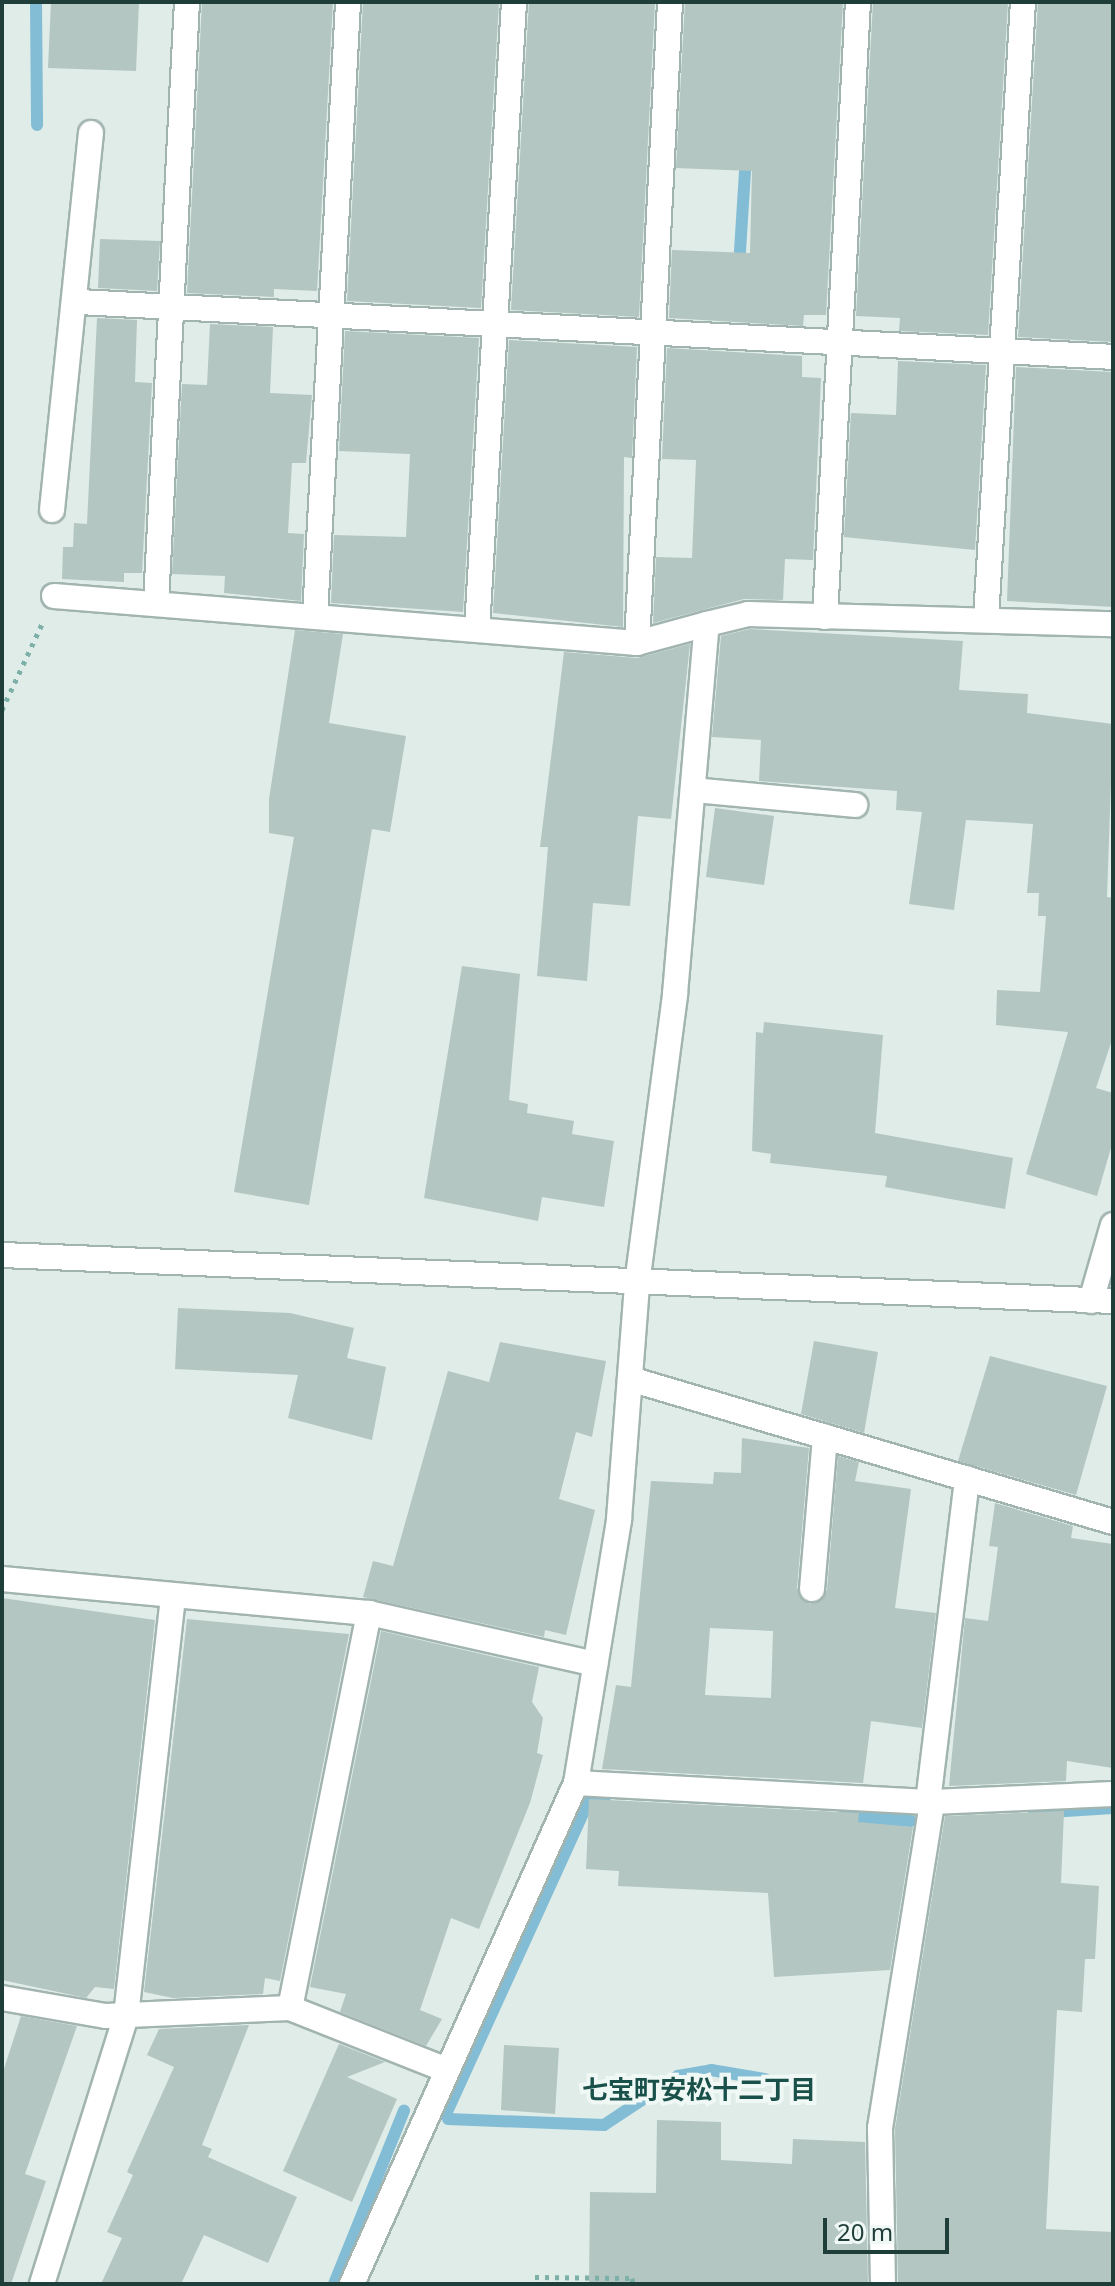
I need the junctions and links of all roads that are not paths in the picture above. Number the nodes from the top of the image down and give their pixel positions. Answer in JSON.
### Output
{"nodes":[{"id":1,"x":187,"y":2,"type":"edge"},
{"id":2,"x":348,"y":2,"type":"edge"},
{"id":3,"x":514,"y":2,"type":"edge"},
{"id":4,"x":670,"y":2,"type":"edge"},
{"id":5,"x":858,"y":2,"type":"edge"},
{"id":6,"x":1023,"y":2,"type":"edge"},
{"id":7,"x":91,"y":133,"type":"dead end"},
{"id":8,"x":79,"y":302,"type":"junction"},
{"id":9,"x":171,"y":307,"type":"junction"},
{"id":10,"x":331,"y":316,"type":"junction"},
{"id":11,"x":495,"y":324,"type":"junction"},
{"id":12,"x":653,"y":333,"type":"junction"},
{"id":13,"x":838,"y":343,"type":"junction"},
{"id":14,"x":1003,"y":351,"type":"junction"},
{"id":15,"x":1113,"y":357,"type":"edge"},
{"id":16,"x":52,"y":510,"type":"dead end"},
{"id":17,"x":54,"y":596,"type":"road end"},
{"id":18,"x":156,"y":603,"type":"junction"},
{"id":19,"x":315,"y":616,"type":"junction"},
{"id":20,"x":825,"y":617,"type":"junction"},
{"id":21,"x":986,"y":619,"type":"junction"},
{"id":22,"x":707,"y":624,"type":"junction"},
{"id":23,"x":1113,"y":624,"type":"edge"},
{"id":24,"x":477,"y":629,"type":"junction"},
{"id":25,"x":637,"y":643,"type":"junction"},
{"id":26,"x":693,"y":790,"type":"junction"},
{"id":27,"x":855,"y":805,"type":"dead end"},
{"id":28,"x":1113,"y":1225,"type":"edge"},
{"id":29,"x":2,"y":1255,"type":"edge"},
{"id":30,"x":637,"y":1284,"type":"junction"},
{"id":31,"x":1102,"y":1301,"type":"edge"},
{"id":32,"x":630,"y":1379,"type":"junction"},
{"id":33,"x":825,"y":1437,"type":"junction"},
{"id":34,"x":967,"y":1478,"type":"junction"},
{"id":35,"x":1113,"y":1522,"type":"edge"},
{"id":36,"x":2,"y":1579,"type":"edge"},
{"id":37,"x":812,"y":1589,"type":"dead end"},
{"id":38,"x":173,"y":1596,"type":"junction"},
{"id":39,"x":369,"y":1613,"type":"junction"},
{"id":40,"x":595,"y":1664,"type":"junction"},
{"id":41,"x":576,"y":1783,"type":"junction"},
{"id":42,"x":1113,"y":1794,"type":"edge"},
{"id":43,"x":930,"y":1802,"type":"junction"},
{"id":44,"x":2,"y":1998,"type":"edge"},
{"id":45,"x":290,"y":2008,"type":"junction"},
{"id":46,"x":126,"y":2016,"type":"junction"},
{"id":47,"x":444,"y":2069,"type":"junction"},
{"id":48,"x":42,"y":2284,"type":"edge"},
{"id":49,"x":352,"y":2284,"type":"edge"},
{"id":50,"x":883,"y":2284,"type":"edge"}],
"edges":[{"from":1,"to":9,"type":"street"},
{"from":2,"to":10,"type":"street"},
{"from":3,"to":11,"type":"street"},
{"from":4,"to":12,"type":"street"},
{"from":5,"to":13,"type":"street"},
{"from":6,"to":14,"type":"street"},
{"from":7,"to":8,"type":"street"},
{"from":8,"to":9,"type":"street"},
{"from":8,"to":16,"type":"street"},
{"from":9,"to":10,"type":"street"},
{"from":9,"to":18,"type":"street"},
{"from":10,"to":11,"type":"street"},
{"from":10,"to":19,"type":"street"},
{"from":11,"to":12,"type":"street"},
{"from":11,"to":24,"type":"street"},
{"from":12,"to":13,"type":"street"},
{"from":12,"to":25,"type":"street"},
{"from":13,"to":14,"type":"street"},
{"from":13,"to":20,"type":"street"},
{"from":14,"to":15,"type":"street"},
{"from":14,"to":21,"type":"street"},
{"from":17,"to":18,"type":"street"},
{"from":18,"to":19,"type":"street"},
{"from":19,"to":24,"type":"street"},
{"from":20,"to":21,"type":"street"},
{"from":20,"to":22,"type":"street"},
{"from":21,"to":23,"type":"street"},
{"from":22,"to":25,"type":"street"},
{"from":22,"to":26,"type":"street"},
{"from":24,"to":25,"type":"street"},
{"from":26,"to":27,"type":"street"},
{"from":26,"to":30,"type":"street"},
{"from":28,"to":31,"type":"street"},
{"from":29,"to":30,"type":"street"},
{"from":30,"to":31,"type":"street"},
{"from":30,"to":32,"type":"street"},
{"from":32,"to":33,"type":"street"},
{"from":32,"to":40,"type":"street"},
{"from":33,"to":34,"type":"street"},
{"from":33,"to":37,"type":"street"},
{"from":34,"to":35,"type":"street"},
{"from":34,"to":43,"type":"street"},
{"from":36,"to":38,"type":"street"},
{"from":38,"to":39,"type":"street"},
{"from":38,"to":46,"type":"street"},
{"from":39,"to":40,"type":"street"},
{"from":39,"to":45,"type":"street"},
{"from":40,"to":41,"type":"street"},
{"from":41,"to":43,"type":"street"},
{"from":41,"to":47,"type":"street"},
{"from":42,"to":43,"type":"street"},
{"from":43,"to":50,"type":"street"},
{"from":44,"to":46,"type":"street"},
{"from":45,"to":46,"type":"street"},
{"from":45,"to":47,"type":"street"},
{"from":46,"to":48,"type":"street"},
{"from":47,"to":49,"type":"street"}]}
